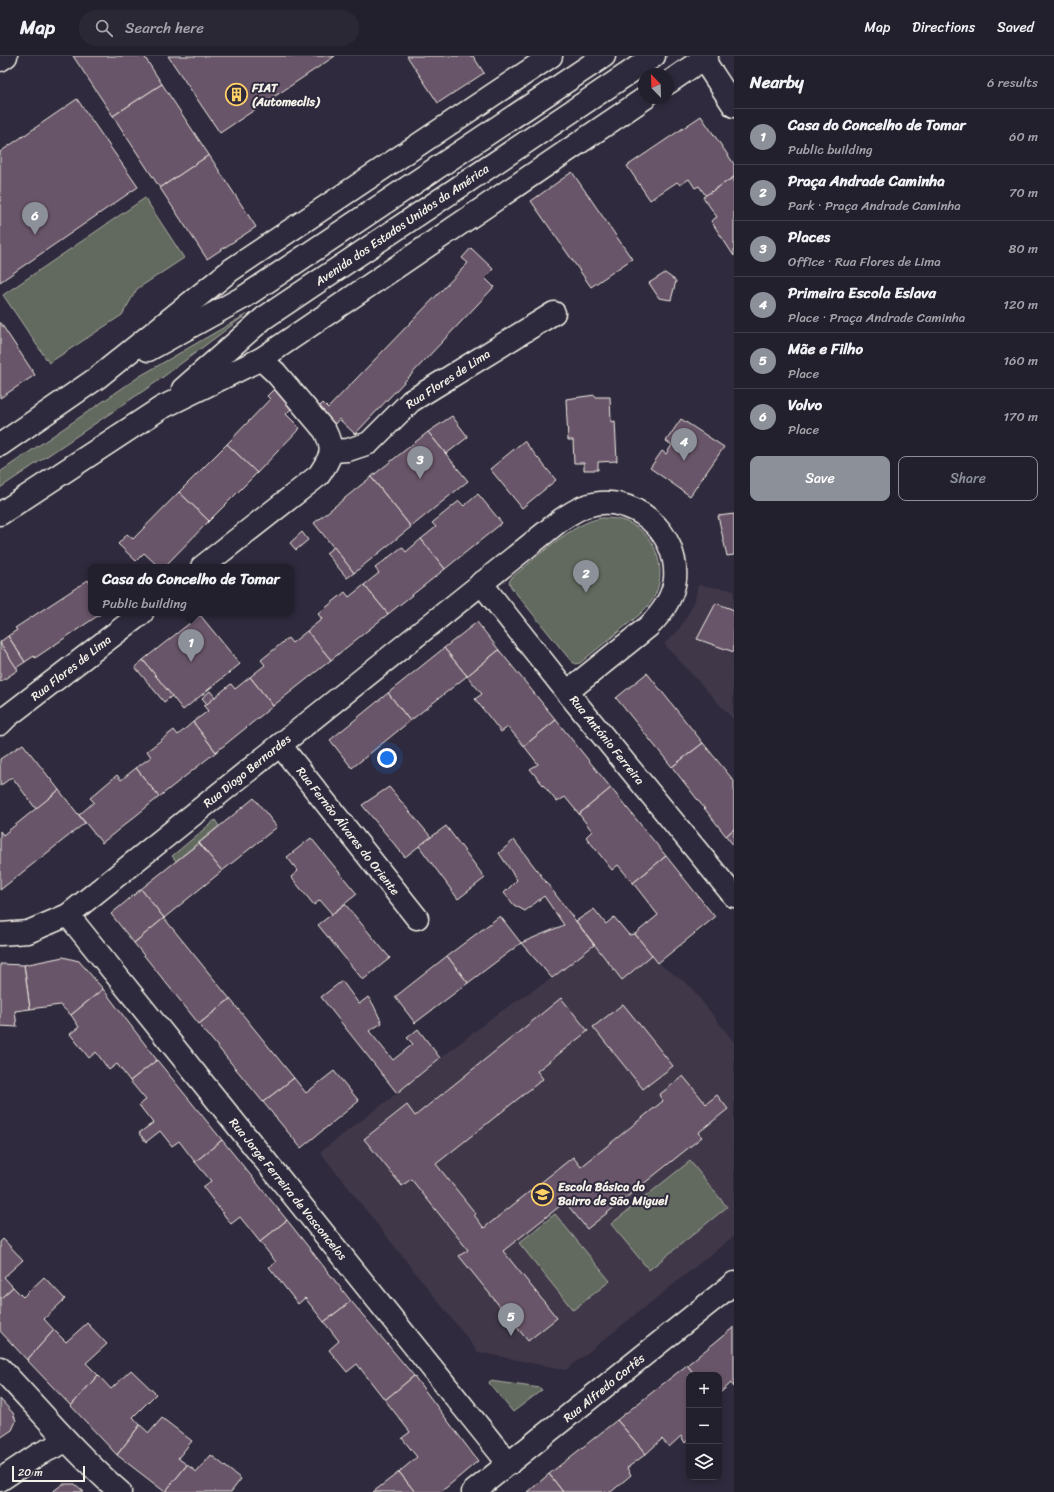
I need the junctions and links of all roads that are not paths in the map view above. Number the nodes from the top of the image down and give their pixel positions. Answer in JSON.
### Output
{"nodes":[{"id":1,"x":6,"y":56,"type":"edge"},
{"id":2,"x":551,"y":56,"type":"edge"},
{"id":3,"x":604,"y":56,"type":"edge"},
{"id":4,"x":654,"y":56,"type":"edge"},
{"id":5,"x":705,"y":58,"type":"edge"},
{"id":6,"x":0,"y":60,"type":"edge"},
{"id":7,"x":674,"y":79,"type":"edge"},
{"id":8,"x":638,"y":103,"type":"edge"},
{"id":9,"x":734,"y":106,"type":"edge"},
{"id":10,"x":554,"y":313,"type":"dead end"},
{"id":11,"x":261,"y":359,"type":"junction"},
{"id":12,"x":97,"y":378,"type":"junction"},
{"id":13,"x":161,"y":408,"type":"junction"},
{"id":14,"x":0,"y":444,"type":"edge"},
{"id":15,"x":332,"y":451,"type":"junction"},
{"id":16,"x":0,"y":514,"type":"edge"},
{"id":17,"x":206,"y":564,"type":"edge"},
{"id":18,"x":481,"y":583,"type":"junction"},
{"id":19,"x":138,"y":616,"type":"edge"},
{"id":20,"x":567,"y":692,"type":"junction"},
{"id":21,"x":0,"y":724,"type":"edge"},
{"id":22,"x":280,"y":745,"type":"junction"},
{"id":23,"x":734,"y":896,"type":"edge"},
{"id":24,"x":68,"y":915,"type":"junction"},
{"id":25,"x":417,"y":918,"type":"dead end"},
{"id":26,"x":0,"y":934,"type":"edge"},
{"id":27,"x":734,"y":1283,"type":"edge"},
{"id":28,"x":0,"y":1368,"type":"edge"},
{"id":29,"x":67,"y":1441,"type":"junction"},
{"id":30,"x":509,"y":1464,"type":"junction"},
{"id":31,"x":0,"y":1480,"type":"edge"},
{"id":32,"x":120,"y":1492,"type":"edge"},
{"id":33,"x":473,"y":1492,"type":"edge"}],
"edges":[{"from":1,"to":6,"type":"street"},
{"from":2,"to":12,"type":"street"},
{"from":3,"to":12,"type":"street"},
{"from":4,"to":13,"type":"street","name":"Avenida dos Estados Unidos da América"},
{"from":5,"to":7,"type":"street"},
{"from":5,"to":9,"type":"street"},
{"from":8,"to":11,"type":"street","name":"Avenida dos Estados Unidos da América"},
{"from":10,"to":15,"type":"street","name":"Rua Flores de Lima"},
{"from":11,"to":13,"type":"street","name":"Avenida dos Estados Unidos da América"},
{"from":11,"to":15,"type":"street"},
{"from":12,"to":14,"type":"street"},
{"from":13,"to":16,"type":"street","name":"Avenida dos Estados Unidos da América"},
{"from":15,"to":17,"type":"street"},
{"from":18,"to":20,"type":"street","name":"Rua António Ferreira"},
{"from":18,"to":20,"type":"street","name":"Rua Diogo Bernardes"},
{"from":18,"to":22,"type":"street","name":"Rua Diogo Bernardes"},
{"from":19,"to":21,"type":"street","name":"Rua Flores de Lima"},
{"from":20,"to":23,"type":"street","name":"Rua António Ferreira"},
{"from":22,"to":24,"type":"street","name":"Rua Diogo Bernardes"},
{"from":22,"to":25,"type":"street","name":"Rua Fernão Álvares do Oriente"},
{"from":24,"to":26,"type":"street","name":"Rua Diogo Bernardes"},
{"from":24,"to":30,"type":"street","name":"Rua Jorge Ferreira de Vasconcelos"},
{"from":27,"to":30,"type":"street","name":"Rua Alfredo Cortês"},
{"from":28,"to":29,"type":"street"},
{"from":29,"to":31,"type":"street"},
{"from":29,"to":32,"type":"street"},
{"from":30,"to":33,"type":"street","name":"Rua Alfredo Cortês"}]}
